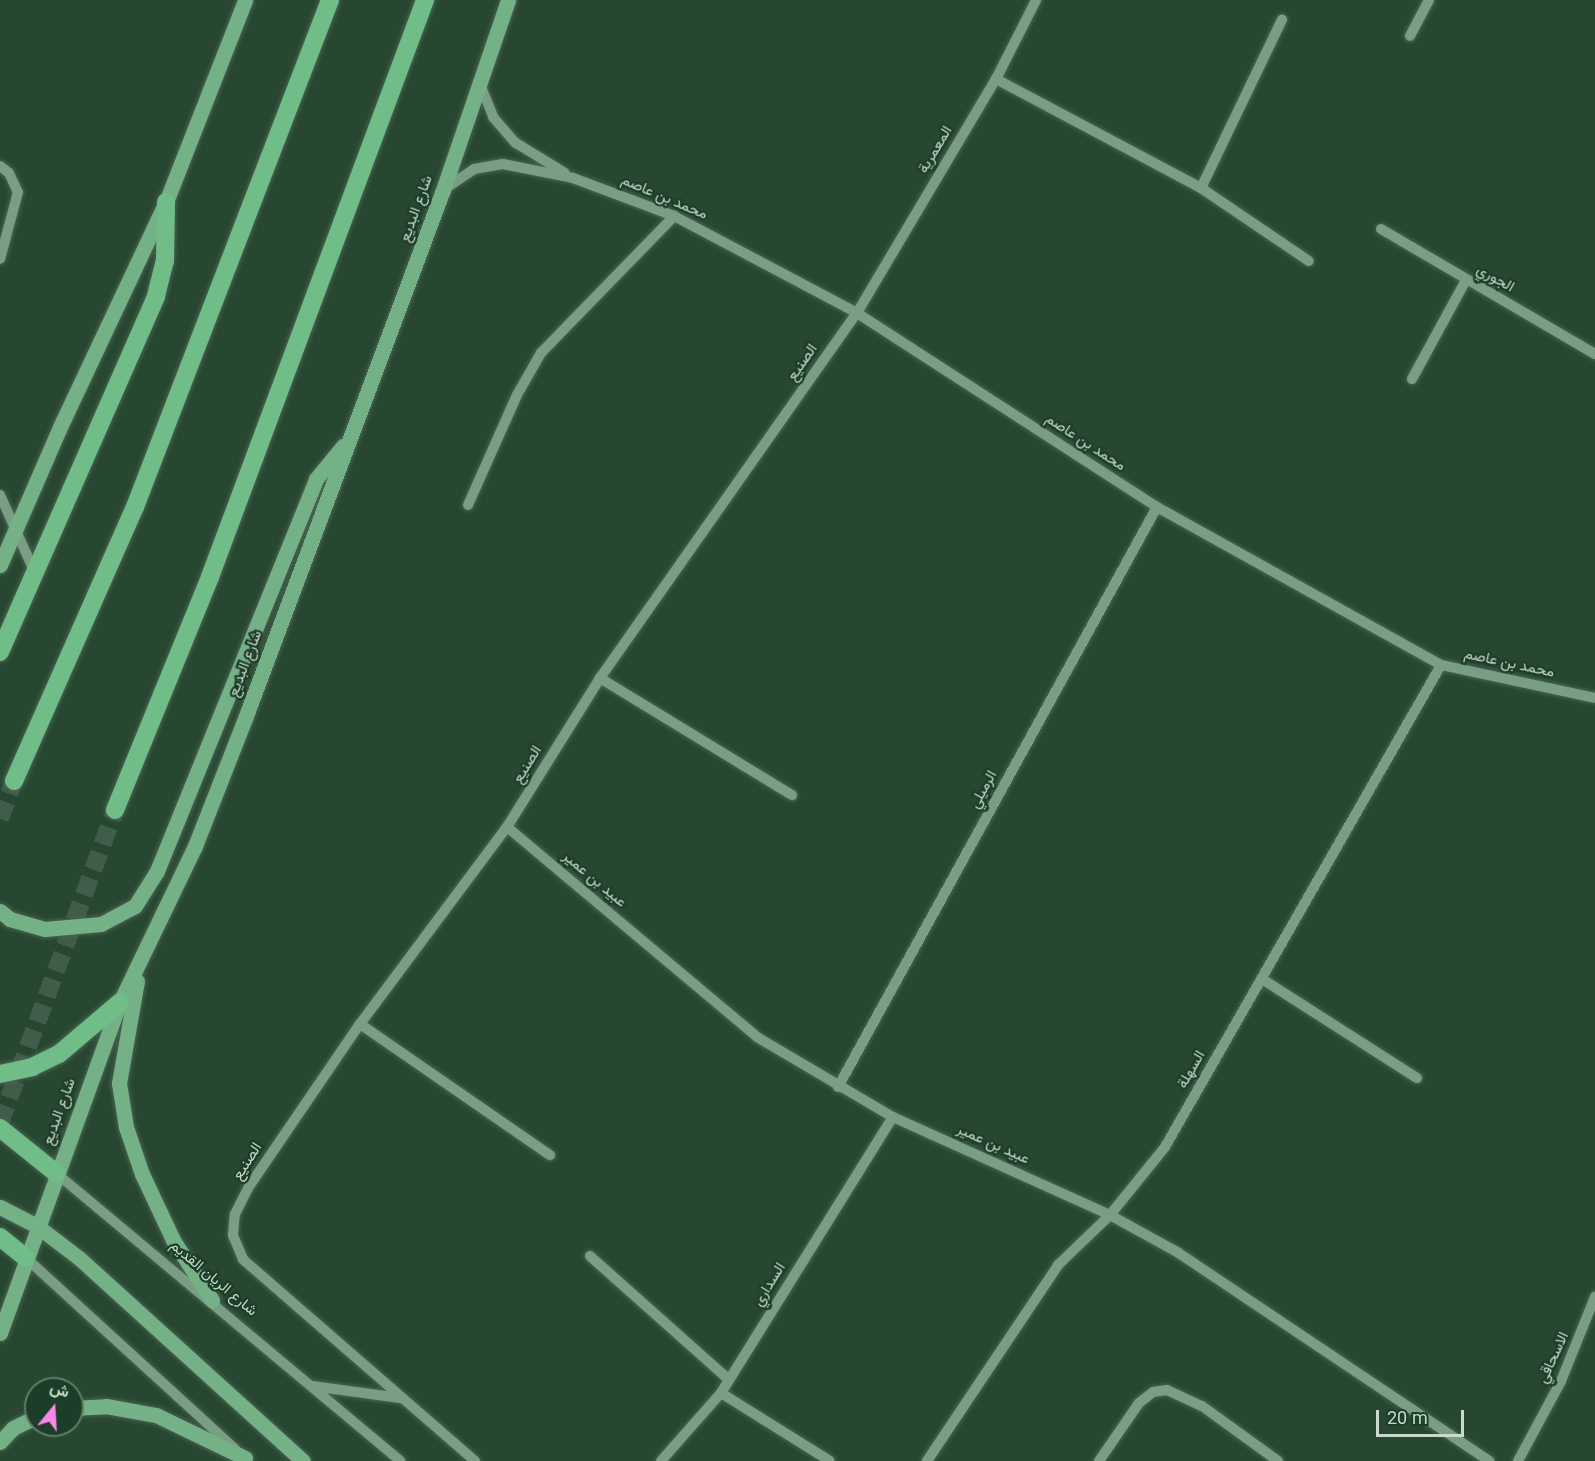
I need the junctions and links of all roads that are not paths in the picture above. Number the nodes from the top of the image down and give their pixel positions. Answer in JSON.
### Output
{"nodes":[{"id":1,"x":245,"y":0,"type":"edge"},
{"id":2,"x":330,"y":0,"type":"edge"},
{"id":3,"x":425,"y":0,"type":"edge"},
{"id":4,"x":508,"y":0,"type":"edge"},
{"id":5,"x":1036,"y":0,"type":"edge"},
{"id":6,"x":1429,"y":0,"type":"edge"},
{"id":7,"x":1282,"y":20,"type":"dead end"},
{"id":8,"x":1410,"y":36,"type":"dead end"},
{"id":9,"x":996,"y":79,"type":"junction"},
{"id":10,"x":480,"y":84,"type":"junction"},
{"id":11,"x":0,"y":166,"type":"edge"},
{"id":12,"x":573,"y":178,"type":"junction"},
{"id":13,"x":1201,"y":188,"type":"junction"},
{"id":14,"x":443,"y":190,"type":"junction"},
{"id":15,"x":166,"y":202,"type":"junction"},
{"id":16,"x":674,"y":216,"type":"junction"},
{"id":17,"x":1381,"y":229,"type":"dead end"},
{"id":18,"x":0,"y":260,"type":"edge"},
{"id":19,"x":1309,"y":261,"type":"dead end"},
{"id":20,"x":1466,"y":280,"type":"junction"},
{"id":21,"x":856,"y":313,"type":"junction"},
{"id":22,"x":1595,"y":354,"type":"edge"},
{"id":23,"x":1412,"y":379,"type":"dead end"},
{"id":24,"x":351,"y":435,"type":"junction"},
{"id":25,"x":0,"y":495,"type":"edge"},
{"id":26,"x":468,"y":505,"type":"dead end"},
{"id":27,"x":1156,"y":507,"type":"junction"},
{"id":28,"x":16,"y":528,"type":"junction"},
{"id":29,"x":0,"y":565,"type":"edge"},
{"id":30,"x":35,"y":573,"type":"junction"},
{"id":31,"x":0,"y":652,"type":"edge"},
{"id":32,"x":1441,"y":665,"type":"junction"},
{"id":33,"x":600,"y":678,"type":"junction"},
{"id":34,"x":1595,"y":699,"type":"edge"},
{"id":35,"x":14,"y":781,"type":"tunnel mouth"},
{"id":36,"x":792,"y":795,"type":"dead end"},
{"id":37,"x":115,"y":810,"type":"tunnel mouth"},
{"id":38,"x":507,"y":826,"type":"junction"},
{"id":39,"x":0,"y":911,"type":"edge"},
{"id":40,"x":153,"y":936,"type":"junction"},
{"id":41,"x":1262,"y":979,"type":"junction"},
{"id":42,"x":120,"y":1002,"type":"junction"},
{"id":43,"x":360,"y":1024,"type":"junction"},
{"id":44,"x":0,"y":1074,"type":"edge"},
{"id":45,"x":1417,"y":1078,"type":"dead end"},
{"id":46,"x":838,"y":1087,"type":"junction"},
{"id":47,"x":893,"y":1117,"type":"junction"},
{"id":48,"x":0,"y":1128,"type":"edge"},
{"id":49,"x":550,"y":1155,"type":"dead end"},
{"id":50,"x":56,"y":1173,"type":"junction"},
{"id":51,"x":0,"y":1207,"type":"edge"},
{"id":52,"x":1110,"y":1215,"type":"junction"},
{"id":53,"x":37,"y":1226,"type":"junction"},
{"id":54,"x":0,"y":1237,"type":"edge"},
{"id":55,"x":590,"y":1256,"type":"dead end"},
{"id":56,"x":26,"y":1257,"type":"junction"},
{"id":57,"x":1595,"y":1297,"type":"edge"},
{"id":58,"x":212,"y":1300,"type":"junction"},
{"id":59,"x":0,"y":1333,"type":"edge"},
{"id":60,"x":729,"y":1380,"type":"junction"},
{"id":61,"x":312,"y":1386,"type":"junction"},
{"id":62,"x":721,"y":1392,"type":"junction"},
{"id":63,"x":400,"y":1398,"type":"junction"},
{"id":64,"x":84,"y":1407,"type":"edge"},
{"id":65,"x":24,"y":1423,"type":"edge"},
{"id":66,"x":0,"y":1442,"type":"edge"},
{"id":67,"x":247,"y":1459,"type":"edge"},
{"id":68,"x":303,"y":1461,"type":"edge"},
{"id":69,"x":400,"y":1461,"type":"edge"},
{"id":70,"x":475,"y":1461,"type":"edge"},
{"id":71,"x":661,"y":1461,"type":"edge"},
{"id":72,"x":830,"y":1461,"type":"edge"},
{"id":73,"x":927,"y":1461,"type":"edge"},
{"id":74,"x":1099,"y":1461,"type":"edge"},
{"id":75,"x":1278,"y":1461,"type":"edge"},
{"id":76,"x":1489,"y":1461,"type":"edge"},
{"id":77,"x":1518,"y":1461,"type":"edge"}],
"edges":[{"from":1,"to":15,"type":"main road"},
{"from":2,"to":35,"type":"highway"},
{"from":3,"to":37,"type":"highway"},
{"from":4,"to":10,"type":"main road","name":"شارع البديع"},
{"from":5,"to":9,"type":"street","name":"المعمرية"},
{"from":6,"to":8,"type":"street"},
{"from":7,"to":13,"type":"street"},
{"from":9,"to":13,"type":"street"},
{"from":9,"to":21,"type":"street","name":"المعمرية"},
{"from":10,"to":12,"type":"street","name":"محمد بن عاصم"},
{"from":10,"to":14,"type":"main road","name":"شارع البديع"},
{"from":11,"to":18,"type":"street"},
{"from":12,"to":14,"type":"street","name":"محمد بن عاصم"},
{"from":12,"to":16,"type":"street","name":"محمد بن عاصم"},
{"from":13,"to":19,"type":"street"},
{"from":14,"to":24,"type":"main road","name":"شارع البديع"},
{"from":15,"to":28,"type":"main road"},
{"from":15,"to":30,"type":"highway"},
{"from":16,"to":21,"type":"street","name":"محمد بن عاصم"},
{"from":16,"to":26,"type":"street"},
{"from":17,"to":20,"type":"street","name":"الجوري"},
{"from":20,"to":22,"type":"street","name":"الجوري"},
{"from":20,"to":23,"type":"street"},
{"from":21,"to":27,"type":"street","name":"محمد بن عاصم"},
{"from":21,"to":33,"type":"street","name":"الصنيع"},
{"from":24,"to":39,"type":"main road"},
{"from":24,"to":40,"type":"main road","name":"شارع البديع"},
{"from":25,"to":28,"type":"street"},
{"from":27,"to":32,"type":"street","name":"محمد بن عاصم"},
{"from":27,"to":46,"type":"street","name":"الرميلي"},
{"from":28,"to":29,"type":"main road"},
{"from":28,"to":30,"type":"street"},
{"from":30,"to":31,"type":"highway"},
{"from":32,"to":34,"type":"street","name":"محمد بن عاصم"},
{"from":32,"to":41,"type":"street","name":"السهلة"},
{"from":33,"to":36,"type":"street"},
{"from":33,"to":38,"type":"street","name":"الصنيع"},
{"from":38,"to":43,"type":"street","name":"الصنيع"},
{"from":38,"to":46,"type":"street","name":"عبيد بن عمير"},
{"from":40,"to":42,"type":"main road","name":"شارع البديع"},
{"from":40,"to":58,"type":"main road"},
{"from":41,"to":45,"type":"street"},
{"from":41,"to":52,"type":"street","name":"السهلة"},
{"from":42,"to":44,"type":"highway"},
{"from":42,"to":50,"type":"main road","name":"شارع البديع"},
{"from":43,"to":49,"type":"street"},
{"from":43,"to":63,"type":"street","name":"الصنيع"},
{"from":46,"to":47,"type":"street","name":"عبيد بن عمير"},
{"from":47,"to":52,"type":"street","name":"عبيد بن عمير"},
{"from":47,"to":60,"type":"street","name":"السداري"},
{"from":48,"to":50,"type":"highway","name":"شارع الريان القديم"},
{"from":50,"to":53,"type":"main road","name":"شارع البديع"},
{"from":50,"to":58,"type":"street","name":"شارع الريان القديم"},
{"from":51,"to":53,"type":"main road"},
{"from":52,"to":73,"type":"street","name":"السهلة"},
{"from":52,"to":76,"type":"street","name":"عبيد بن عمير"},
{"from":53,"to":56,"type":"main road","name":"شارع البديع"},
{"from":53,"to":68,"type":"main road"},
{"from":54,"to":56,"type":"highway"},
{"from":55,"to":60,"type":"street"},
{"from":56,"to":59,"type":"main road","name":"شارع البديع"},
{"from":56,"to":67,"type":"street"},
{"from":57,"to":77,"type":"street","name":"الاسحاقي"},
{"from":58,"to":61,"type":"street","name":"شارع الريان القديم"},
{"from":60,"to":62,"type":"street","name":"السداري"},
{"from":61,"to":63,"type":"street"},
{"from":61,"to":69,"type":"street","name":"شارع الريان القديم"},
{"from":62,"to":71,"type":"street","name":"السداري"},
{"from":62,"to":72,"type":"street"},
{"from":63,"to":70,"type":"street"},
{"from":64,"to":67,"type":"main road"},
{"from":65,"to":66,"type":"main road"},
{"from":74,"to":75,"type":"street"}]}
